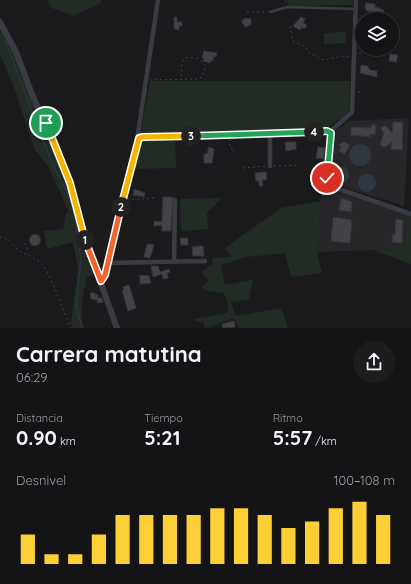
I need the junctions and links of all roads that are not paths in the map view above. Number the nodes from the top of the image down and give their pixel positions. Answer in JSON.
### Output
{"nodes":[{"id":1,"x":158,"y":0,"type":"edge"},
{"id":2,"x":356,"y":0,"type":"edge"},
{"id":3,"x":355,"y":9,"type":"junction"},
{"id":4,"x":270,"y":12,"type":"road end"},
{"id":5,"x":0,"y":22,"type":"edge"},
{"id":6,"x":330,"y":132,"type":"junction"},
{"id":7,"x":270,"y":134,"type":"junction"},
{"id":8,"x":137,"y":142,"type":"junction"},
{"id":9,"x":270,"y":166,"type":"dead end"},
{"id":10,"x":175,"y":200,"type":"dead end"},
{"id":11,"x":411,"y":214,"type":"edge"},
{"id":12,"x":205,"y":261,"type":"dead end"},
{"id":13,"x":174,"y":262,"type":"junction"},
{"id":14,"x":108,"y":264,"type":"junction"},
{"id":15,"x":101,"y":281,"type":"junction"},
{"id":16,"x":117,"y":328,"type":"edge"}],
"edges":[{"from":1,"to":8,"type":"street"},
{"from":2,"to":3,"type":"street"},
{"from":3,"to":4,"type":"lane"},
{"from":3,"to":6,"type":"street"},
{"from":5,"to":15,"type":"street"},
{"from":6,"to":7,"type":"street"},
{"from":6,"to":11,"type":"street"},
{"from":7,"to":8,"type":"street"},
{"from":7,"to":9,"type":"street"},
{"from":8,"to":14,"type":"street"},
{"from":10,"to":13,"type":"street"},
{"from":12,"to":13,"type":"street"},
{"from":13,"to":14,"type":"street"},
{"from":14,"to":15,"type":"street"},
{"from":15,"to":16,"type":"street"}]}
